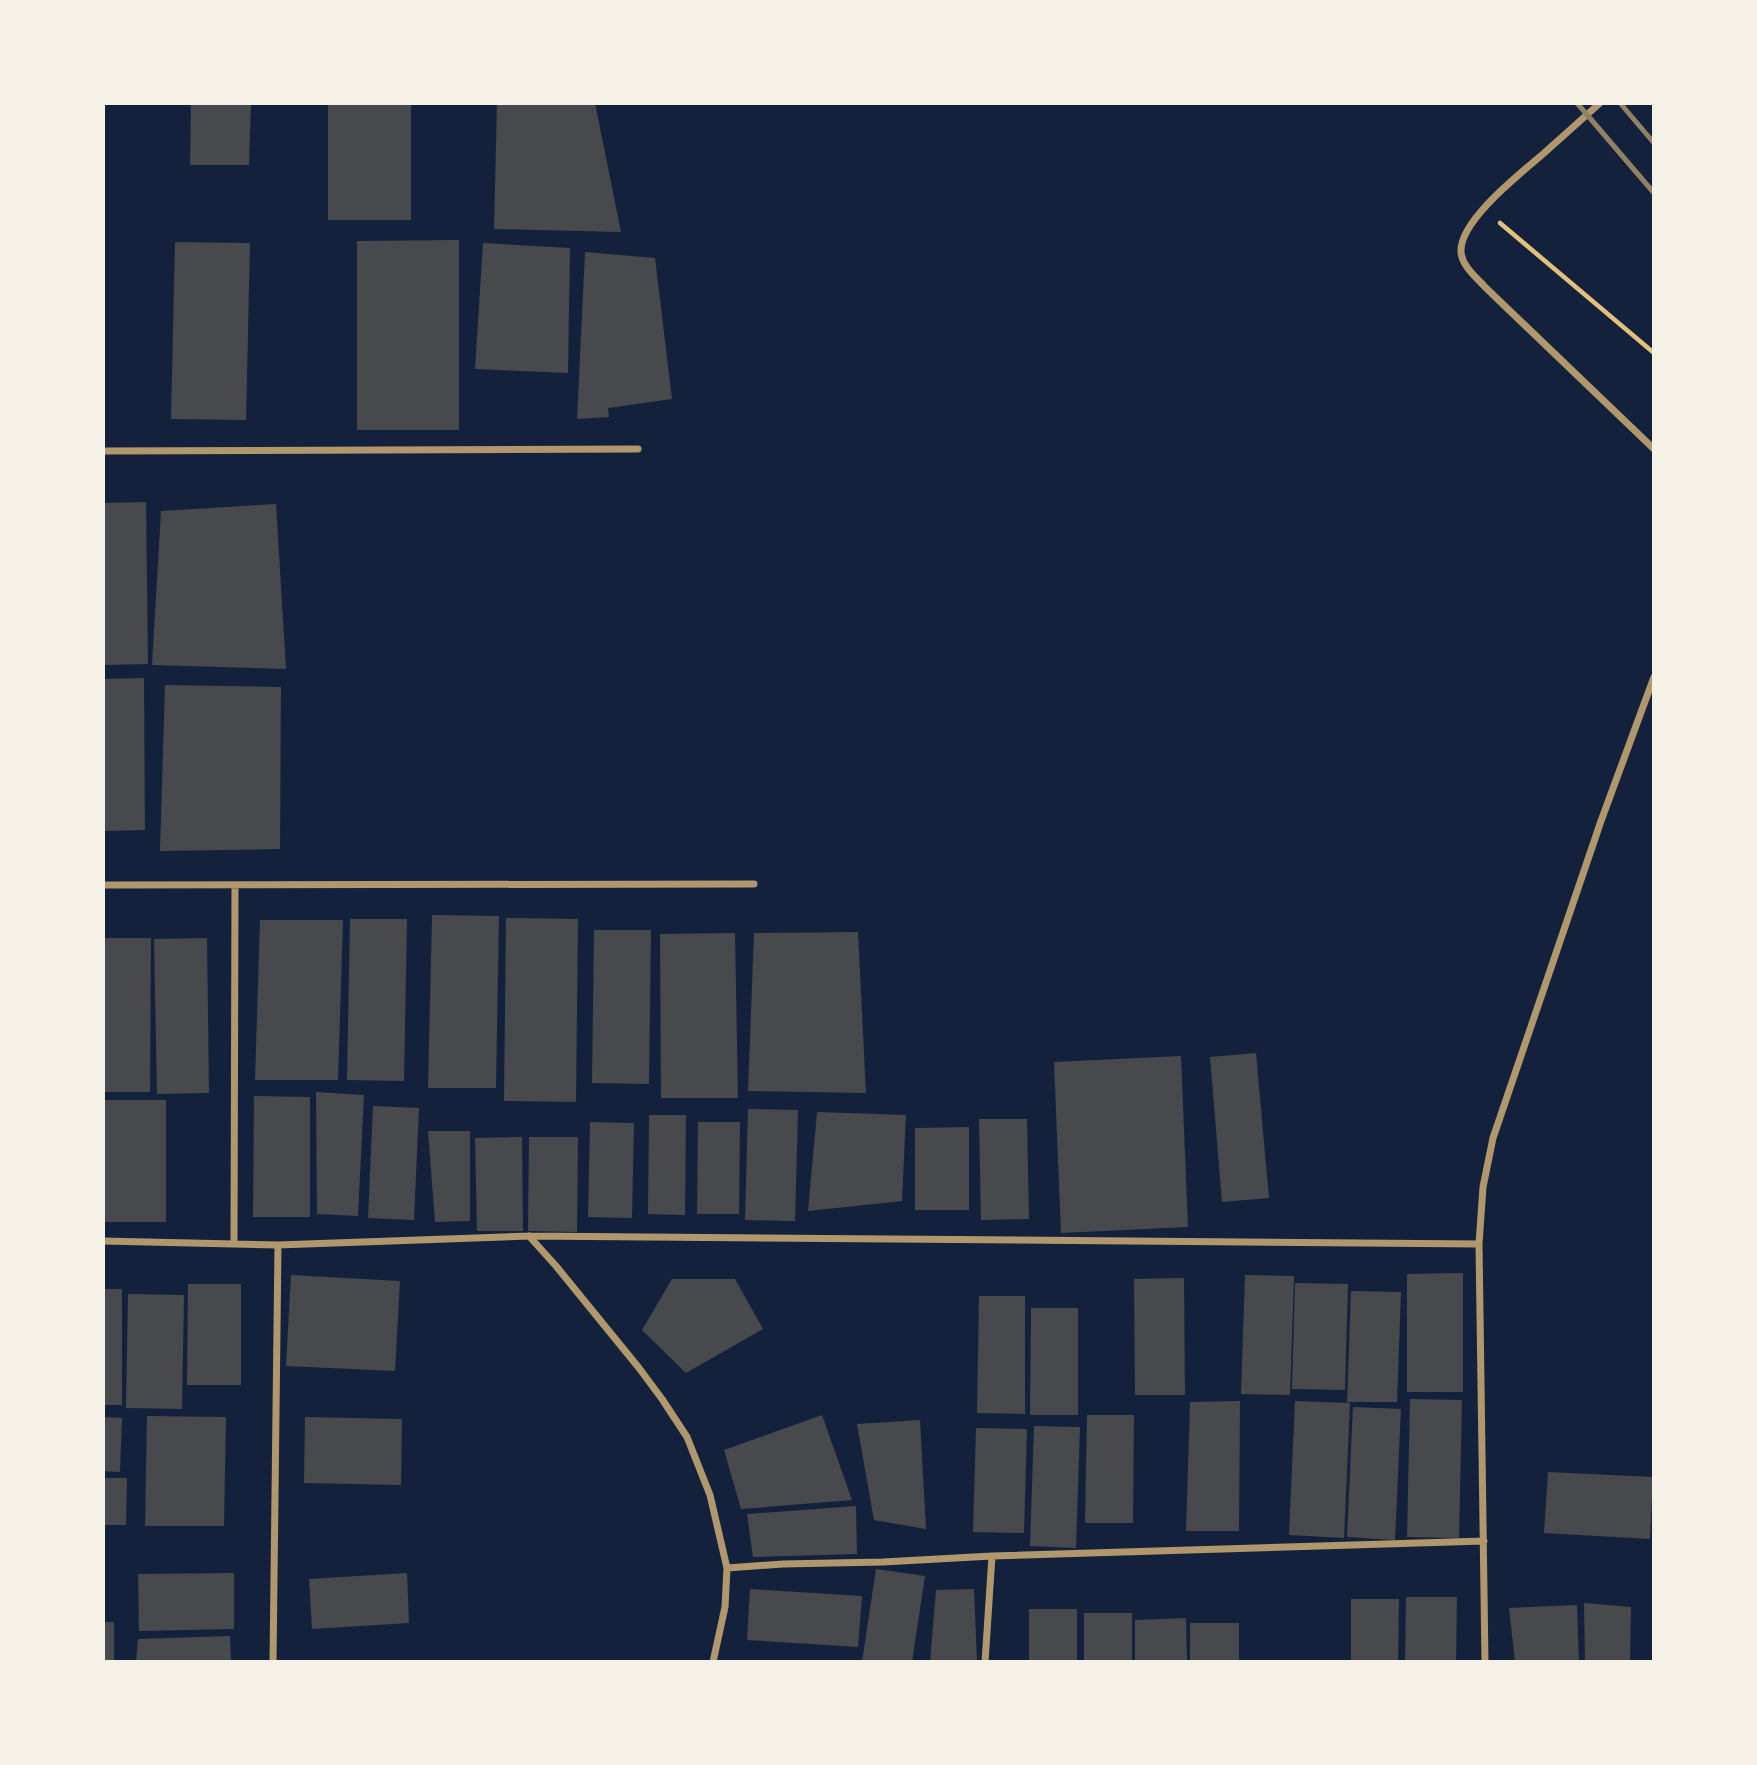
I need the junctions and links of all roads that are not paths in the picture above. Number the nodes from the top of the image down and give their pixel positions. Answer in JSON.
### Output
{"nodes":[{"id":1,"x":1600,"y":103,"type":"edge"},
{"id":2,"x":638,"y":449,"type":"dead end"},
{"id":3,"x":1654,"y":449,"type":"edge"},
{"id":4,"x":103,"y":451,"type":"edge"},
{"id":5,"x":1654,"y":677,"type":"edge"},
{"id":6,"x":754,"y":884,"type":"dead end"},
{"id":7,"x":103,"y":885,"type":"edge"},
{"id":8,"x":235,"y":885,"type":"junction"},
{"id":9,"x":529,"y":1236,"type":"junction"},
{"id":10,"x":103,"y":1241,"type":"edge"},
{"id":11,"x":234,"y":1244,"type":"junction"},
{"id":12,"x":1479,"y":1244,"type":"junction"},
{"id":13,"x":278,"y":1245,"type":"junction"},
{"id":14,"x":1484,"y":1541,"type":"junction"},
{"id":15,"x":992,"y":1556,"type":"junction"},
{"id":16,"x":727,"y":1568,"type":"junction"},
{"id":17,"x":273,"y":1662,"type":"edge"},
{"id":18,"x":713,"y":1662,"type":"edge"},
{"id":19,"x":985,"y":1662,"type":"edge"},
{"id":20,"x":1485,"y":1662,"type":"edge"}],
"edges":[{"from":1,"to":3,"type":"street"},
{"from":2,"to":4,"type":"street"},
{"from":5,"to":12,"type":"street"},
{"from":6,"to":8,"type":"street"},
{"from":7,"to":8,"type":"street"},
{"from":8,"to":11,"type":"street"},
{"from":9,"to":12,"type":"street"},
{"from":9,"to":13,"type":"street"},
{"from":9,"to":16,"type":"street"},
{"from":10,"to":11,"type":"street"},
{"from":11,"to":13,"type":"street"},
{"from":12,"to":14,"type":"street"},
{"from":13,"to":17,"type":"street"},
{"from":14,"to":15,"type":"street"},
{"from":14,"to":20,"type":"street"},
{"from":15,"to":16,"type":"street"},
{"from":15,"to":19,"type":"street"},
{"from":16,"to":18,"type":"street"}]}
